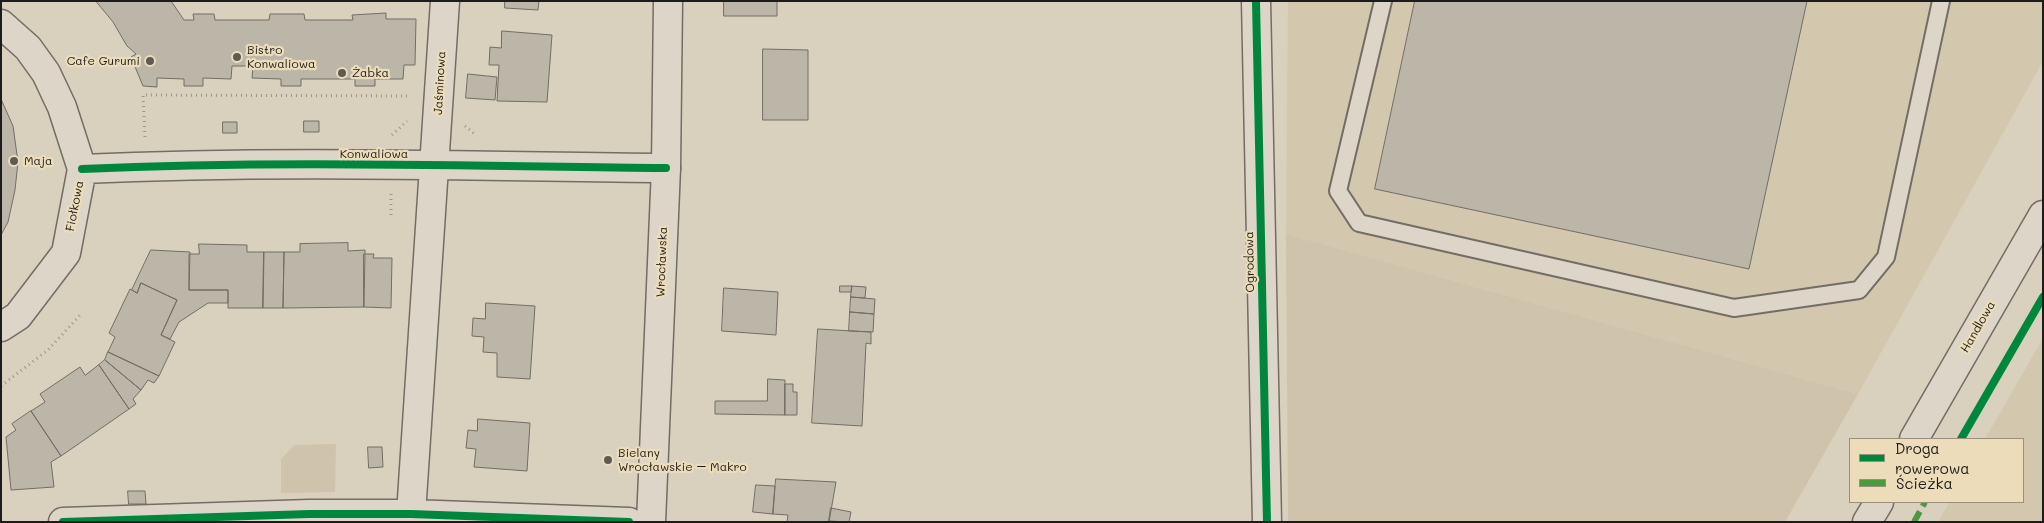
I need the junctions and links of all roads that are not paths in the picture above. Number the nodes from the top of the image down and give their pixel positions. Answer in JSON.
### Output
{"nodes":[{"id":1,"x":445,"y":1,"type":"edge"},
{"id":2,"x":668,"y":1,"type":"edge"},
{"id":3,"x":1256,"y":1,"type":"edge"},
{"id":4,"x":1383,"y":1,"type":"edge"},
{"id":5,"x":1941,"y":1,"type":"edge"},
{"id":6,"x":1,"y":24,"type":"edge"},
{"id":7,"x":436,"y":164,"type":"junction"},
{"id":8,"x":666,"y":168,"type":"junction"},
{"id":9,"x":82,"y":169,"type":"junction"},
{"id":10,"x":2043,"y":215,"type":"edge"},
{"id":11,"x":1,"y":327,"type":"edge"},
{"id":12,"x":1915,"y":438,"type":"edge"},
{"id":13,"x":1878,"y":503,"type":"edge"},
{"id":14,"x":412,"y":514,"type":"junction"},
{"id":15,"x":64,"y":522,"type":"edge"},
{"id":16,"x":629,"y":522,"type":"edge"},
{"id":17,"x":651,"y":522,"type":"edge"},
{"id":18,"x":1267,"y":522,"type":"edge"},
{"id":19,"x":1867,"y":522,"type":"edge"}],
"edges":[{"from":1,"to":7,"type":"street","name":"Jaśminowa"},
{"from":2,"to":8,"type":"street","name":"Wrocławska"},
{"from":3,"to":18,"type":"street","name":"Ogrodowa"},
{"from":4,"to":5,"type":"lane"},
{"from":6,"to":9,"type":"street","name":"Fiołkowa"},
{"from":7,"to":8,"type":"street","name":"Konwaliowa"},
{"from":7,"to":9,"type":"street","name":"Konwaliowa"},
{"from":7,"to":14,"type":"street","name":"Jaśminowa"},
{"from":8,"to":17,"type":"street","name":"Wrocławska"},
{"from":9,"to":11,"type":"street","name":"Fiołkowa"},
{"from":10,"to":12,"type":"street","name":"Handlowa"},
{"from":13,"to":19,"type":"street"},
{"from":14,"to":15,"type":"street"},
{"from":14,"to":16,"type":"street"}]}
